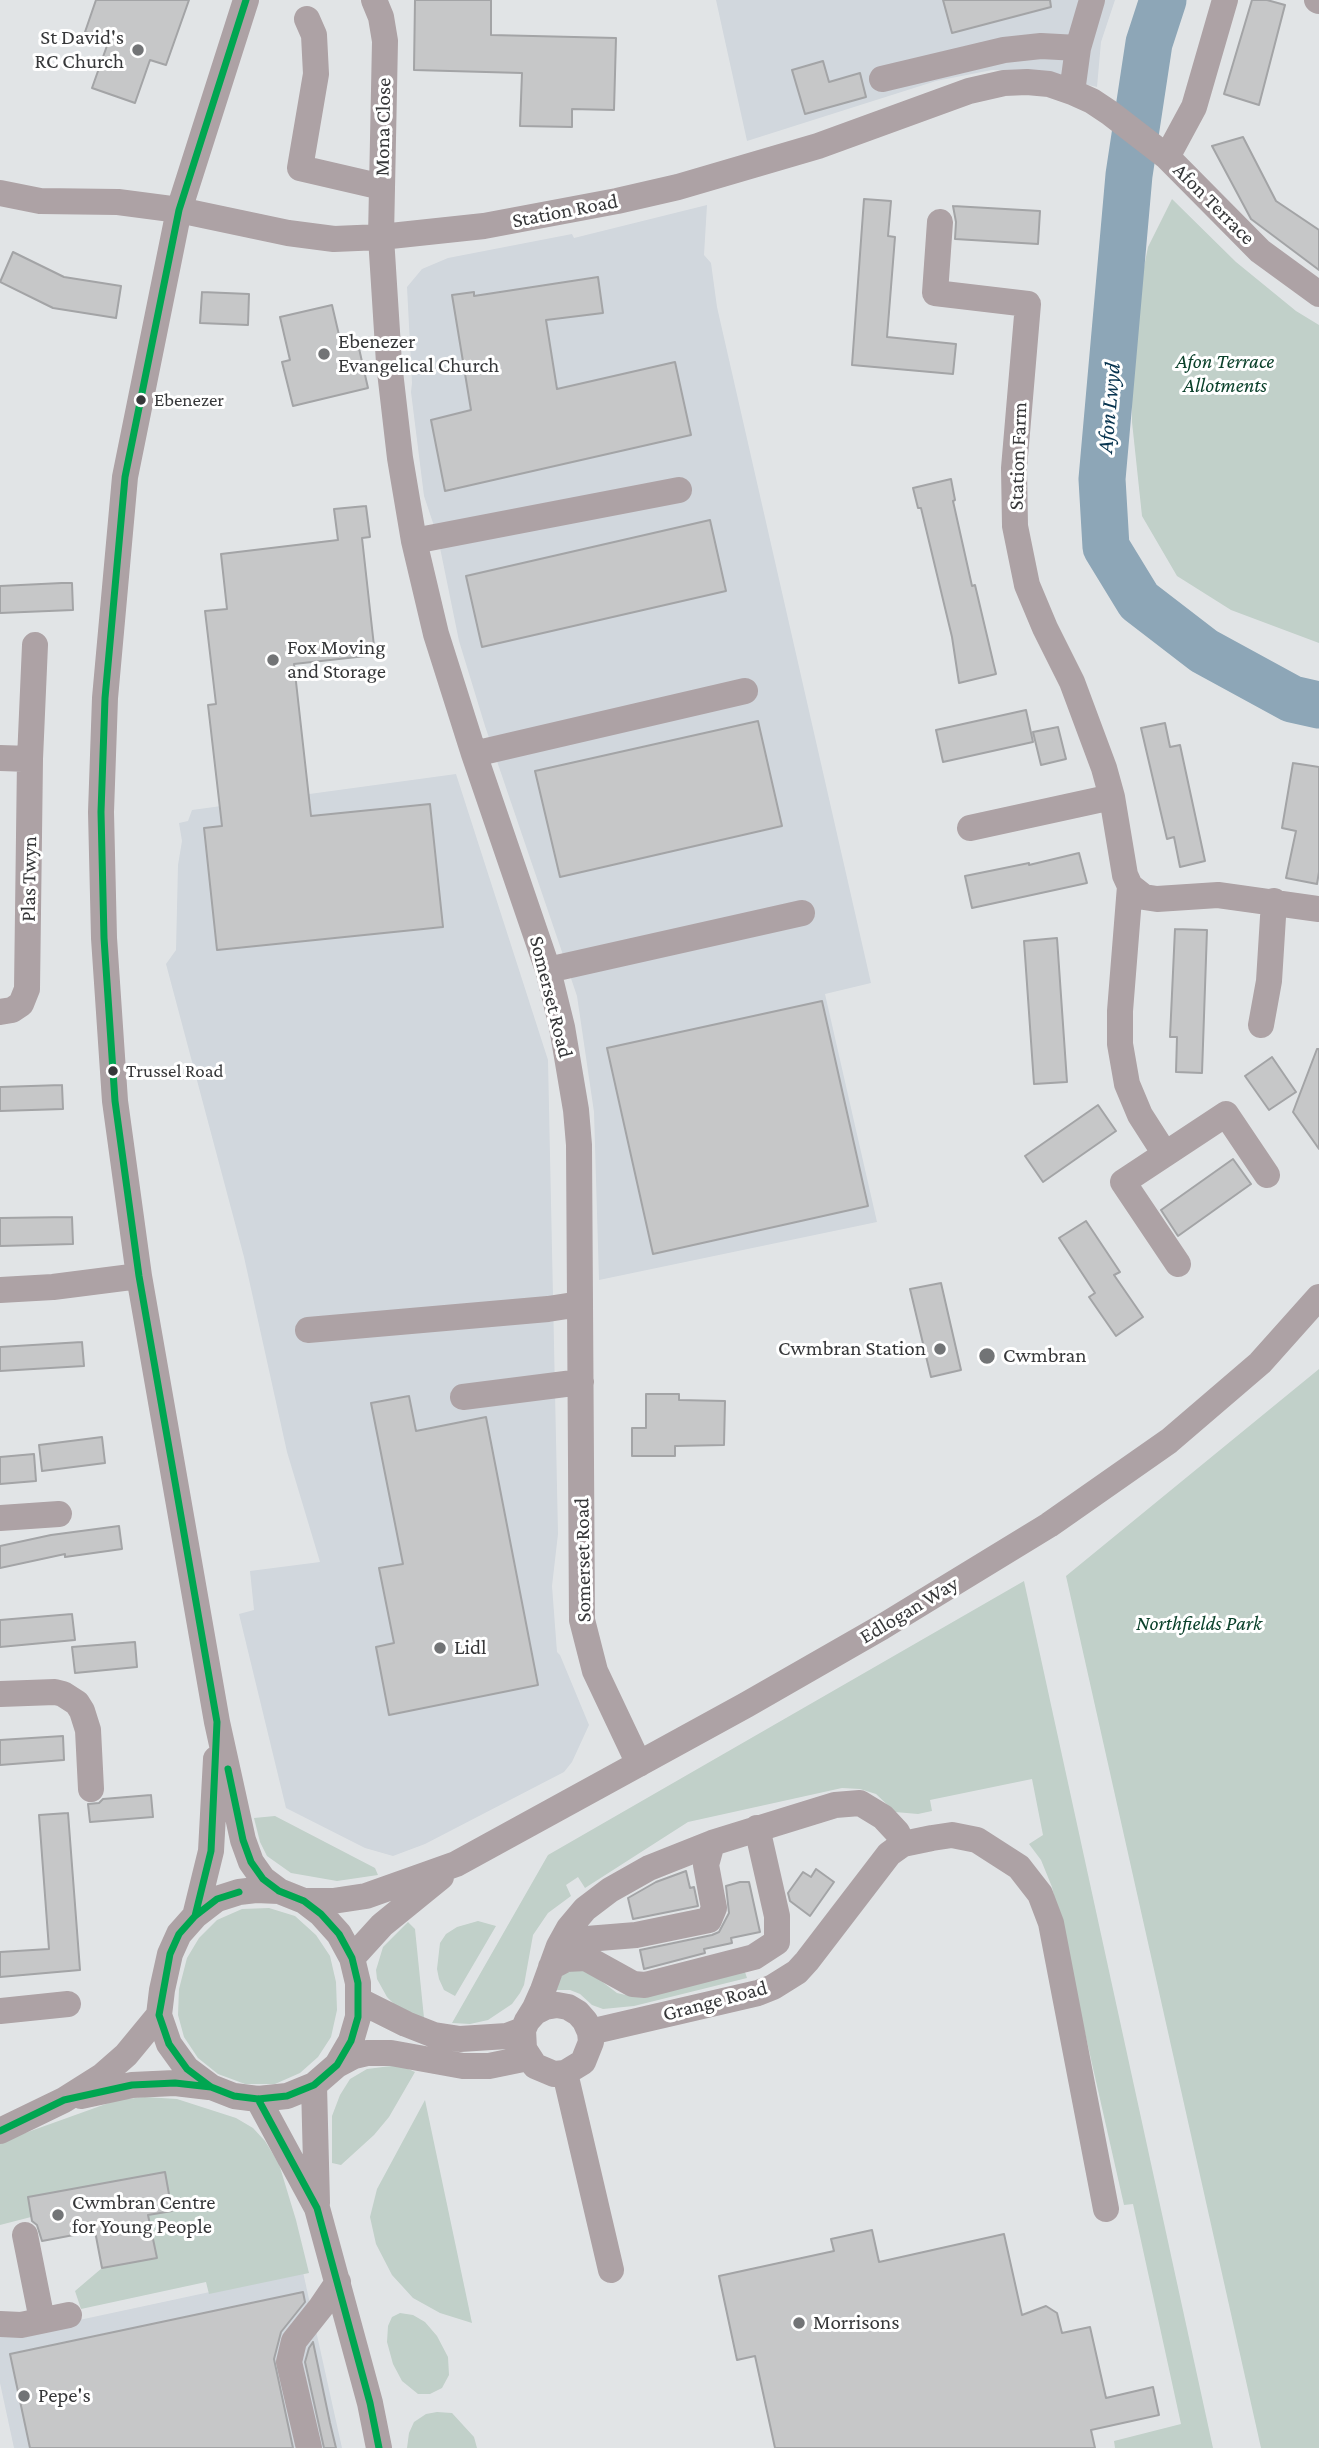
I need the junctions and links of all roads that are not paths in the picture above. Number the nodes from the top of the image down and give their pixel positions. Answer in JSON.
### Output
{"nodes":[{"id":1,"x":246,"y":0,"type":"edge"},
{"id":2,"x":1092,"y":0,"type":"edge"},
{"id":3,"x":1225,"y":0,"type":"edge"},
{"id":4,"x":377,"y":9,"type":"edge"},
{"id":5,"x":307,"y":19,"type":"dead end"},
{"id":6,"x":1078,"y":48,"type":"junction"},
{"id":7,"x":882,"y":79,"type":"dead end"},
{"id":8,"x":1072,"y":92,"type":"junction"},
{"id":9,"x":1110,"y":113,"type":"joint"},
{"id":10,"x":1159,"y":151,"type":"junction"},
{"id":11,"x":382,"y":187,"type":"junction"},
{"id":12,"x":0,"y":193,"type":"edge"},
{"id":13,"x":179,"y":210,"type":"junction"},
{"id":14,"x":940,"y":222,"type":"dead end"},
{"id":15,"x":381,"y":237,"type":"junction"},
{"id":16,"x":1319,"y":294,"type":"edge"},
{"id":17,"x":679,"y":491,"type":"dead end"},
{"id":18,"x":414,"y":541,"type":"junction"},
{"id":19,"x":35,"y":645,"type":"dead end"},
{"id":20,"x":745,"y":691,"type":"dead end"},
{"id":21,"x":474,"y":754,"type":"junction"},
{"id":22,"x":0,"y":758,"type":"edge"},
{"id":23,"x":30,"y":759,"type":"junction"},
{"id":24,"x":1112,"y":797,"type":"junction"},
{"id":25,"x":970,"y":828,"type":"dead end"},
{"id":26,"x":1130,"y":887,"type":"junction"},
{"id":27,"x":1274,"y":901,"type":"junction"},
{"id":28,"x":1319,"y":909,"type":"edge"},
{"id":29,"x":802,"y":913,"type":"dead end"},
{"id":30,"x":548,"y":970,"type":"junction"},
{"id":31,"x":0,"y":1012,"type":"edge"},
{"id":32,"x":1261,"y":1025,"type":"dead end"},
{"id":33,"x":1165,"y":1154,"type":"junction"},
{"id":34,"x":1267,"y":1175,"type":"dead end"},
{"id":35,"x":1178,"y":1264,"type":"dead end"},
{"id":36,"x":139,"y":1276,"type":"junction"},
{"id":37,"x":0,"y":1290,"type":"edge"},
{"id":38,"x":1319,"y":1297,"type":"edge"},
{"id":39,"x":580,"y":1304,"type":"junction"},
{"id":40,"x":308,"y":1330,"type":"dead end"},
{"id":41,"x":581,"y":1382,"type":"junction"},
{"id":42,"x":463,"y":1397,"type":"dead end"},
{"id":43,"x":59,"y":1514,"type":"dead end"},
{"id":44,"x":0,"y":1518,"type":"edge"},
{"id":45,"x":0,"y":1694,"type":"edge"},
{"id":46,"x":217,"y":1722,"type":"junction"},
{"id":47,"x":639,"y":1764,"type":"junction"},
{"id":48,"x":91,"y":1789,"type":"dead end"},
{"id":49,"x":757,"y":1828,"type":"junction"},
{"id":50,"x":712,"y":1843,"type":"junction"},
{"id":51,"x":903,"y":1844,"type":"junction"},
{"id":52,"x":456,"y":1864,"type":"junction"},
{"id":53,"x":279,"y":1891,"type":"junction"},
{"id":54,"x":304,"y":1901,"type":"junction"},
{"id":55,"x":195,"y":1916,"type":"junction"},
{"id":56,"x":562,"y":1941,"type":"junction"},
{"id":57,"x":352,"y":1958,"type":"junction"},
{"id":58,"x":551,"y":1966,"type":"junction"},
{"id":59,"x":358,"y":2000,"type":"junction"},
{"id":60,"x":68,"y":2004,"type":"dead end"},
{"id":61,"x":0,"y":2011,"type":"edge"},
{"id":62,"x":159,"y":2015,"type":"junction"},
{"id":63,"x":525,"y":2025,"type":"junction"},
{"id":64,"x":590,"y":2032,"type":"junction"},
{"id":65,"x":528,"y":2058,"type":"junction"},
{"id":66,"x":337,"y":2065,"type":"junction"},
{"id":67,"x":565,"y":2073,"type":"junction"},
{"id":68,"x":314,"y":2085,"type":"junction"},
{"id":69,"x":211,"y":2087,"type":"junction"},
{"id":70,"x":64,"y":2099,"type":"junction"},
{"id":71,"x":258,"y":2099,"type":"junction"},
{"id":72,"x":0,"y":2131,"type":"edge"},
{"id":73,"x":317,"y":2208,"type":"junction"},
{"id":74,"x":1106,"y":2209,"type":"dead end"},
{"id":75,"x":25,"y":2235,"type":"dead end"},
{"id":76,"x":611,"y":2270,"type":"dead end"},
{"id":77,"x":338,"y":2282,"type":"junction"},
{"id":78,"x":69,"y":2315,"type":"dead end"},
{"id":79,"x":42,"y":2320,"type":"junction"},
{"id":80,"x":0,"y":2324,"type":"edge"},
{"id":81,"x":309,"y":2448,"type":"edge"},
{"id":82,"x":379,"y":2448,"type":"edge"}],
"edges":[{"from":1,"to":13,"type":"street"},
{"from":2,"to":6,"type":"street"},
{"from":3,"to":10,"type":"street"},
{"from":4,"to":11,"type":"street","name":"Mona Close"},
{"from":5,"to":11,"type":"street"},
{"from":6,"to":7,"type":"street"},
{"from":6,"to":8,"type":"street"},
{"from":8,"to":9,"type":"street","name":"Station Road"},
{"from":8,"to":15,"type":"street","name":"Station Road"},
{"from":9,"to":10,"type":"street","name":"Afon Terrace"},
{"from":10,"to":16,"type":"street","name":"Afon Terrace"},
{"from":11,"to":15,"type":"street","name":"Mona Close"},
{"from":12,"to":13,"type":"street","name":"Station Road"},
{"from":13,"to":15,"type":"street","name":"Station Road"},
{"from":13,"to":36,"type":"street"},
{"from":14,"to":24,"type":"street","name":"Station Farm"},
{"from":15,"to":18,"type":"street","name":"Somerset Road"},
{"from":17,"to":18,"type":"street"},
{"from":18,"to":21,"type":"street","name":"Somerset Road"},
{"from":19,"to":23,"type":"street"},
{"from":20,"to":21,"type":"street"},
{"from":21,"to":30,"type":"street","name":"Somerset Road"},
{"from":22,"to":23,"type":"street"},
{"from":23,"to":31,"type":"street","name":"Plas Twyn"},
{"from":24,"to":25,"type":"street"},
{"from":24,"to":26,"type":"street","name":"Station Farm"},
{"from":26,"to":27,"type":"street"},
{"from":26,"to":33,"type":"street","name":"Station Farm"},
{"from":27,"to":28,"type":"street"},
{"from":27,"to":32,"type":"street"},
{"from":29,"to":30,"type":"street"},
{"from":30,"to":39,"type":"street","name":"Somerset Road"},
{"from":33,"to":34,"type":"street"},
{"from":33,"to":35,"type":"street"},
{"from":36,"to":37,"type":"street"},
{"from":36,"to":46,"type":"street"},
{"from":38,"to":47,"type":"street","name":"Edlogan Way"},
{"from":39,"to":40,"type":"street"},
{"from":39,"to":41,"type":"street","name":"Somerset Road"},
{"from":41,"to":42,"type":"street"},
{"from":41,"to":47,"type":"street","name":"Somerset Road"},
{"from":43,"to":44,"type":"street"},
{"from":45,"to":48,"type":"street"},
{"from":46,"to":53,"type":"street"},
{"from":46,"to":55,"type":"street"},
{"from":47,"to":52,"type":"street","name":"Edlogan Way"},
{"from":49,"to":50,"type":"street"},
{"from":49,"to":51,"type":"street"},
{"from":49,"to":58,"type":"street"},
{"from":50,"to":56,"type":"street"},
{"from":50,"to":56,"type":"street"},
{"from":51,"to":64,"type":"street","name":"Grange Road"},
{"from":51,"to":74,"type":"street"},
{"from":52,"to":54,"type":"street","name":"Edlogan Way"},
{"from":52,"to":57,"type":"street","name":"Edlogan Way"},
{"from":53,"to":54,"type":"street"},
{"from":53,"to":55,"type":"street"},
{"from":54,"to":57,"type":"street"},
{"from":55,"to":62,"type":"street"},
{"from":56,"to":58,"type":"street"},
{"from":57,"to":59,"type":"street"},
{"from":58,"to":63,"type":"street"},
{"from":59,"to":63,"type":"street"},
{"from":59,"to":66,"type":"street"},
{"from":60,"to":61,"type":"street"},
{"from":62,"to":69,"type":"street"},
{"from":62,"to":70,"type":"street"},
{"from":63,"to":64,"type":"street"},
{"from":63,"to":65,"type":"street"},
{"from":64,"to":67,"type":"street"},
{"from":65,"to":66,"type":"street"},
{"from":65,"to":67,"type":"street"},
{"from":66,"to":68,"type":"street"},
{"from":67,"to":76,"type":"street"},
{"from":68,"to":71,"type":"street"},
{"from":68,"to":73,"type":"street"},
{"from":69,"to":70,"type":"street"},
{"from":69,"to":71,"type":"street"},
{"from":70,"to":72,"type":"street"},
{"from":71,"to":73,"type":"street"},
{"from":73,"to":77,"type":"street"},
{"from":75,"to":79,"type":"street"},
{"from":77,"to":81,"type":"street"},
{"from":77,"to":82,"type":"street"},
{"from":78,"to":79,"type":"street"},
{"from":79,"to":80,"type":"street"}]}
